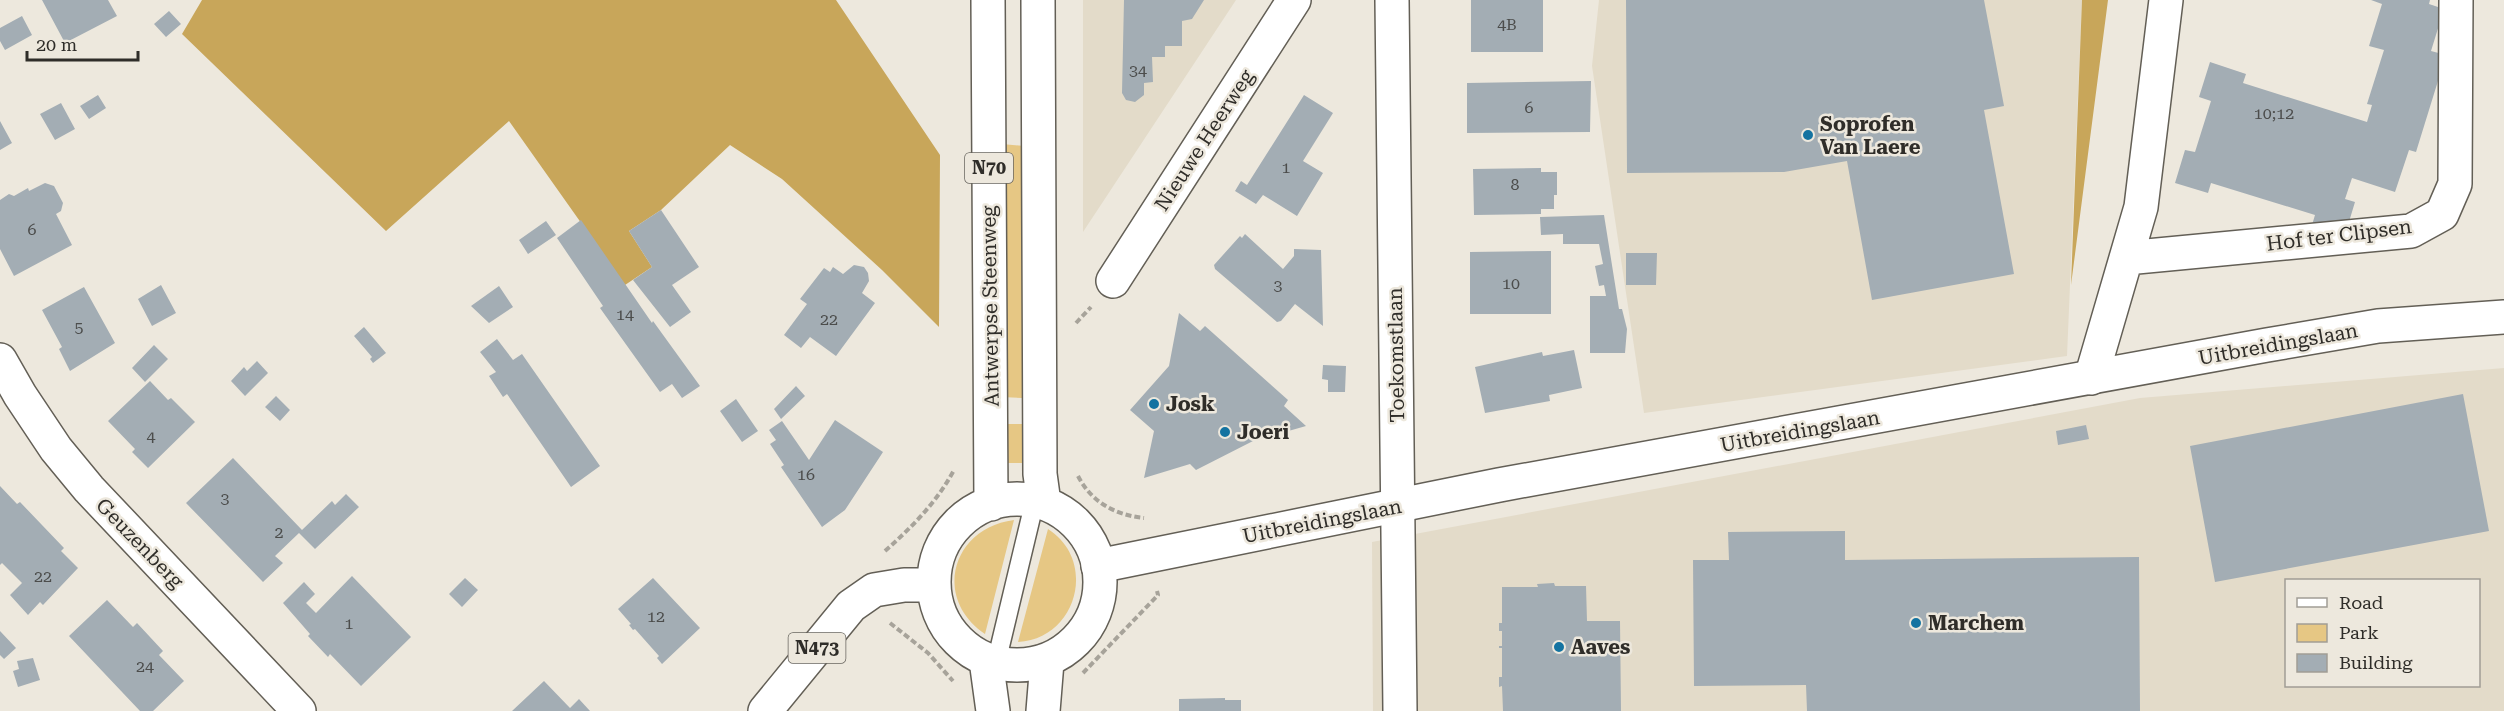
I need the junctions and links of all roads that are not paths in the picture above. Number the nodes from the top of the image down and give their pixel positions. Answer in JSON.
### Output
{"nodes":[{"id":1,"x":988,"y":0,"type":"edge"},
{"id":2,"x":1038,"y":0,"type":"edge"},
{"id":3,"x":1294,"y":0,"type":"edge"},
{"id":4,"x":1392,"y":0,"type":"edge"},
{"id":5,"x":2166,"y":0,"type":"edge"},
{"id":6,"x":2456,"y":0,"type":"edge"},
{"id":7,"x":2126,"y":258,"type":"junction"},
{"id":8,"x":1113,"y":281,"type":"dead end"},
{"id":9,"x":2504,"y":317,"type":"edge"},
{"id":10,"x":0,"y":360,"type":"edge"},
{"id":11,"x":2091,"y":378,"type":"junction"},
{"id":12,"x":1040,"y":502,"type":"junction"},
{"id":13,"x":992,"y":504,"type":"junction"},
{"id":14,"x":1398,"y":506,"type":"junction"},
{"id":15,"x":1098,"y":566,"type":"junction"},
{"id":16,"x":934,"y":585,"type":"junction"},
{"id":17,"x":991,"y":661,"type":"junction"},
{"id":18,"x":1047,"y":662,"type":"junction"},
{"id":19,"x":299,"y":711,"type":"edge"},
{"id":20,"x":765,"y":711,"type":"edge"},
{"id":21,"x":993,"y":711,"type":"edge"},
{"id":22,"x":1043,"y":711,"type":"edge"},
{"id":23,"x":1400,"y":711,"type":"edge"}],
"edges":[{"from":1,"to":13,"type":"street","name":"Antwerpse Steenweg","number":"N70"},
{"from":2,"to":12,"type":"street","number":"N70"},
{"from":3,"to":8,"type":"street","name":"Nieuwe Heerweg"},
{"from":4,"to":14,"type":"street","name":"Toekomstlaan"},
{"from":5,"to":7,"type":"street"},
{"from":6,"to":7,"type":"street","name":"Hof ter Clipsen"},
{"from":7,"to":11,"type":"street"},
{"from":9,"to":11,"type":"street","name":"Uitbreidingslaan"},
{"from":10,"to":19,"type":"street","name":"Geuzenberg"},
{"from":11,"to":14,"type":"street","name":"Uitbreidingslaan"},
{"from":12,"to":13,"type":"street"},
{"from":12,"to":15,"type":"street"},
{"from":12,"to":17,"type":"lane"},
{"from":13,"to":16,"type":"street"},
{"from":14,"to":15,"type":"street","name":"Uitbreidingslaan"},
{"from":14,"to":23,"type":"street","name":"Toekomstlaan"},
{"from":15,"to":18,"type":"street"},
{"from":16,"to":17,"type":"street"},
{"from":16,"to":20,"type":"street","number":"N473"},
{"from":17,"to":18,"type":"street"},
{"from":17,"to":21,"type":"street"},
{"from":18,"to":22,"type":"street"}]}
